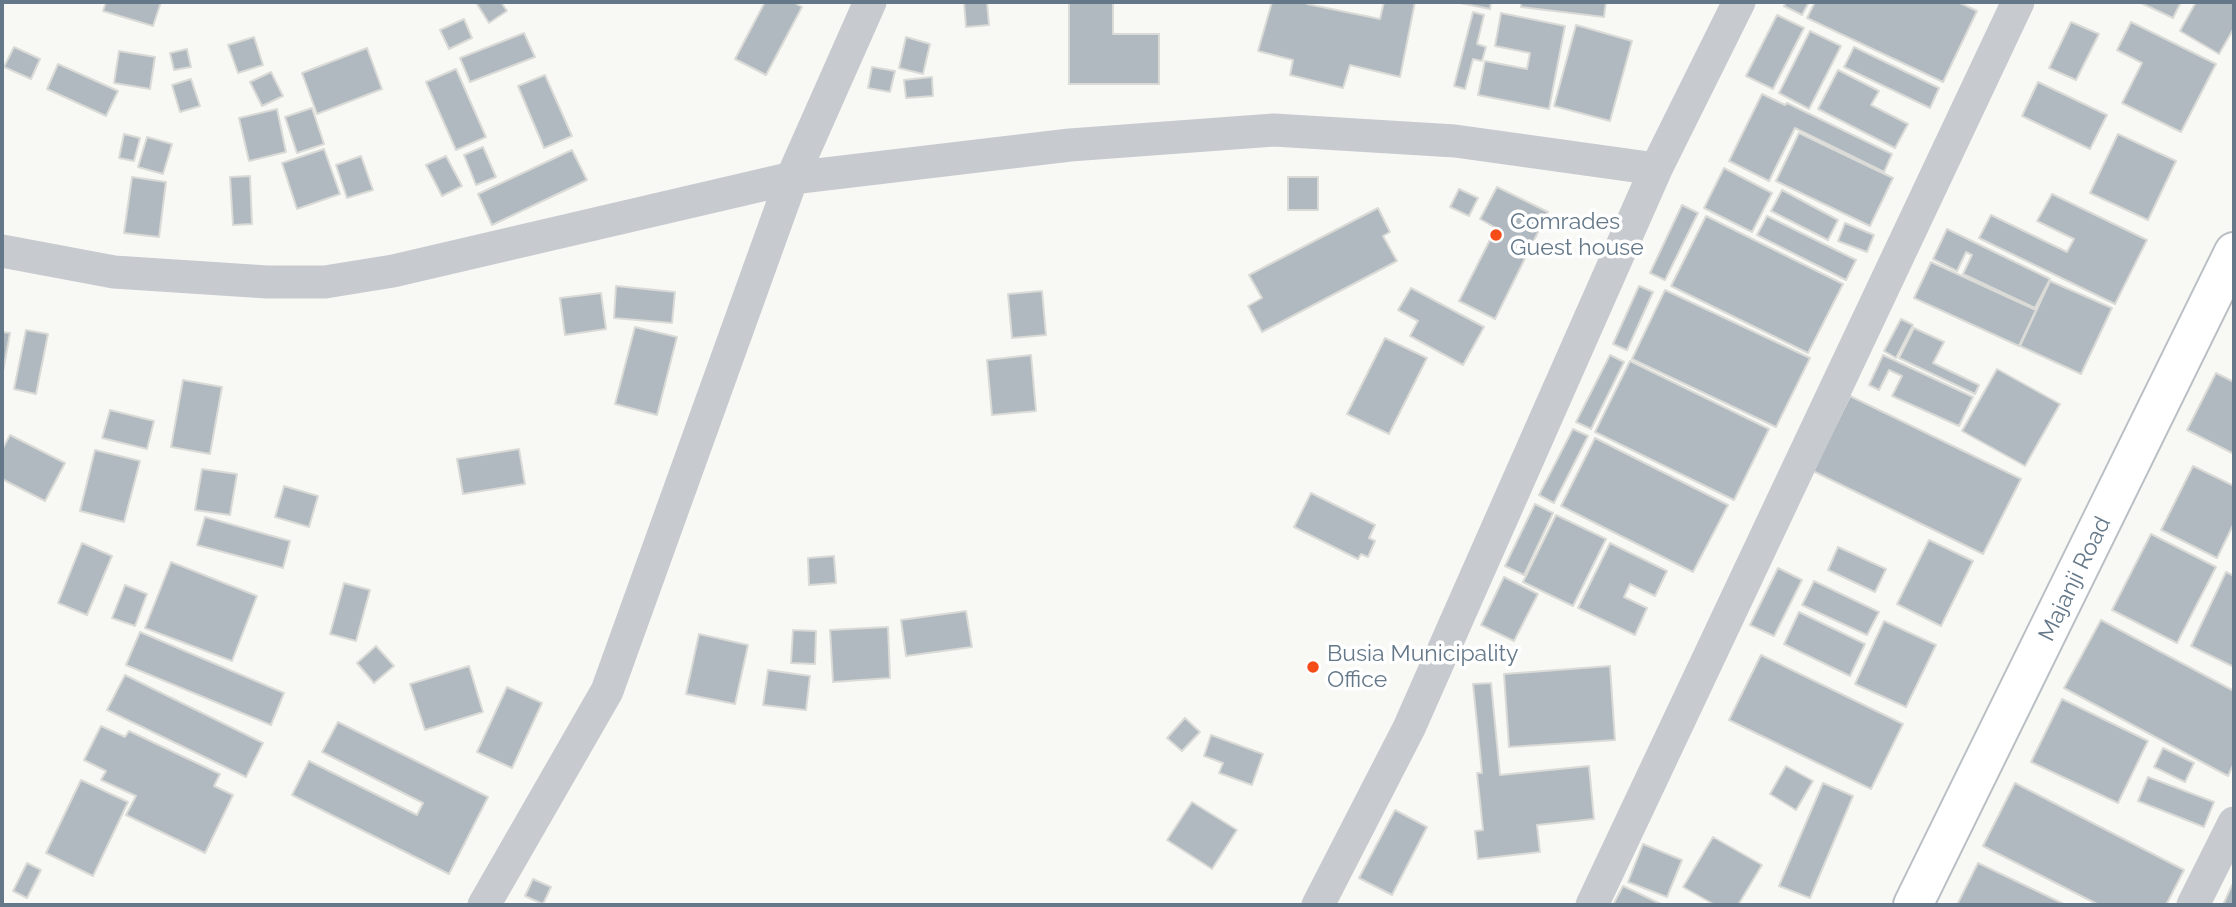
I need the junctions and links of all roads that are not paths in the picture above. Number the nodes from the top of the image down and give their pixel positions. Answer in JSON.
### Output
{"nodes":[{"id":1,"x":870,"y":2,"type":"edge"},
{"id":2,"x":1738,"y":2,"type":"edge"},
{"id":3,"x":2018,"y":2,"type":"edge"},
{"id":4,"x":1656,"y":169,"type":"junction"},
{"id":5,"x":792,"y":178,"type":"junction"},
{"id":6,"x":2,"y":251,"type":"edge"},
{"id":7,"x":2234,"y":252,"type":"edge"},
{"id":8,"x":2234,"y":823,"type":"edge"},
{"id":9,"x":484,"y":905,"type":"edge"},
{"id":10,"x":1318,"y":905,"type":"edge"},
{"id":11,"x":1592,"y":905,"type":"edge"},
{"id":12,"x":1913,"y":905,"type":"edge"},
{"id":13,"x":2193,"y":905,"type":"edge"}],
"edges":[{"from":1,"to":5,"type":"street"},
{"from":2,"to":4,"type":"street"},
{"from":3,"to":11,"type":"street"},
{"from":4,"to":5,"type":"street"},
{"from":4,"to":10,"type":"street"},
{"from":5,"to":6,"type":"street"},
{"from":5,"to":9,"type":"street"},
{"from":7,"to":12,"type":"main road","name":"Majanji Road"},
{"from":8,"to":13,"type":"street"}]}
